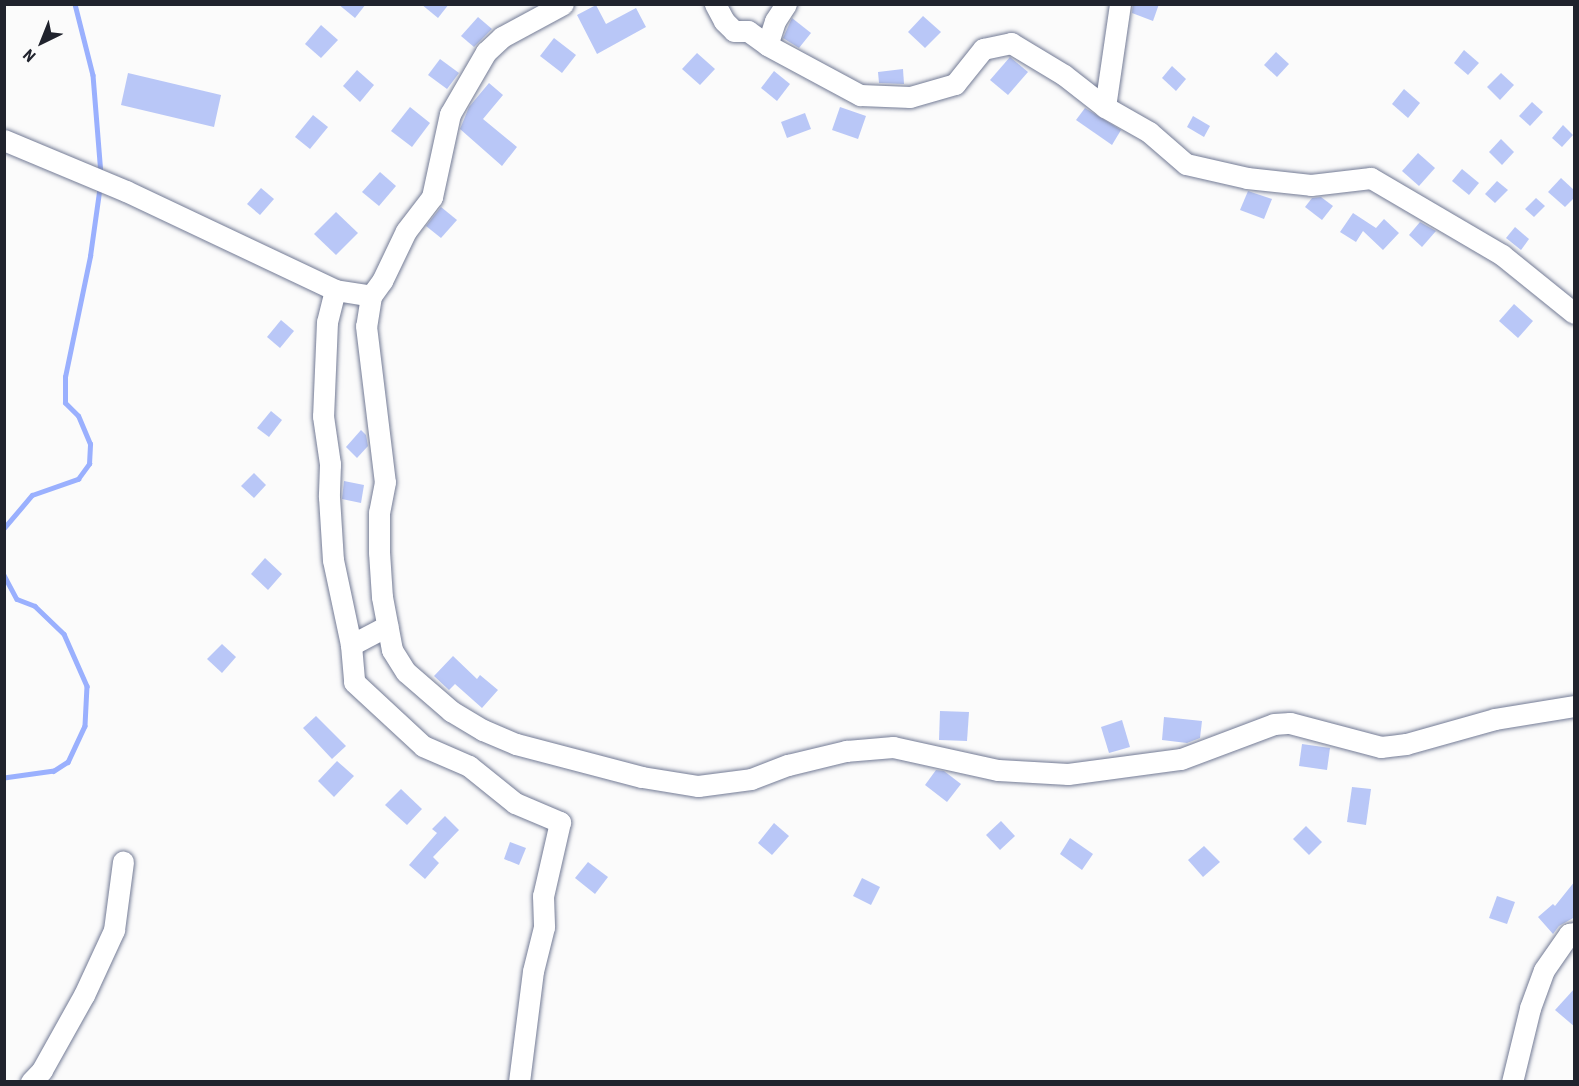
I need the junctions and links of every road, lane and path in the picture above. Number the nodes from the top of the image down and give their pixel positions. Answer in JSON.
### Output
{"nodes":[{"id":1,"x":563,"y":4,"type":"edge"},
{"id":2,"x":715,"y":4,"type":"edge"},
{"id":3,"x":786,"y":4,"type":"edge"},
{"id":4,"x":1120,"y":4,"type":"edge"},
{"id":5,"x":766,"y":45,"type":"junction"},
{"id":6,"x":1105,"y":107,"type":"junction"},
{"id":7,"x":4,"y":140,"type":"edge"},
{"id":8,"x":335,"y":290,"type":"junction"},
{"id":9,"x":371,"y":296,"type":"junction"},
{"id":10,"x":1575,"y":313,"type":"edge"},
{"id":11,"x":387,"y":626,"type":"junction"},
{"id":12,"x":351,"y":645,"type":"junction"},
{"id":13,"x":1575,"y":706,"type":"edge"},
{"id":14,"x":123,"y":862,"type":"dead end"},
{"id":15,"x":1575,"y":933,"type":"edge"},
{"id":16,"x":31,"y":1082,"type":"edge"},
{"id":17,"x":519,"y":1082,"type":"edge"},
{"id":18,"x":1512,"y":1082,"type":"edge"}],
"edges":[{"from":1,"to":9,"type":"street"},
{"from":2,"to":5,"type":"street"},
{"from":3,"to":5,"type":"street"},
{"from":4,"to":6,"type":"street"},
{"from":5,"to":6,"type":"street"},
{"from":6,"to":10,"type":"street"},
{"from":7,"to":8,"type":"street"},
{"from":8,"to":9,"type":"street"},
{"from":8,"to":12,"type":"street"},
{"from":9,"to":11,"type":"street"},
{"from":11,"to":12,"type":"street"},
{"from":11,"to":13,"type":"street"},
{"from":12,"to":17,"type":"street"},
{"from":14,"to":16,"type":"street"},
{"from":15,"to":18,"type":"street"}]}
